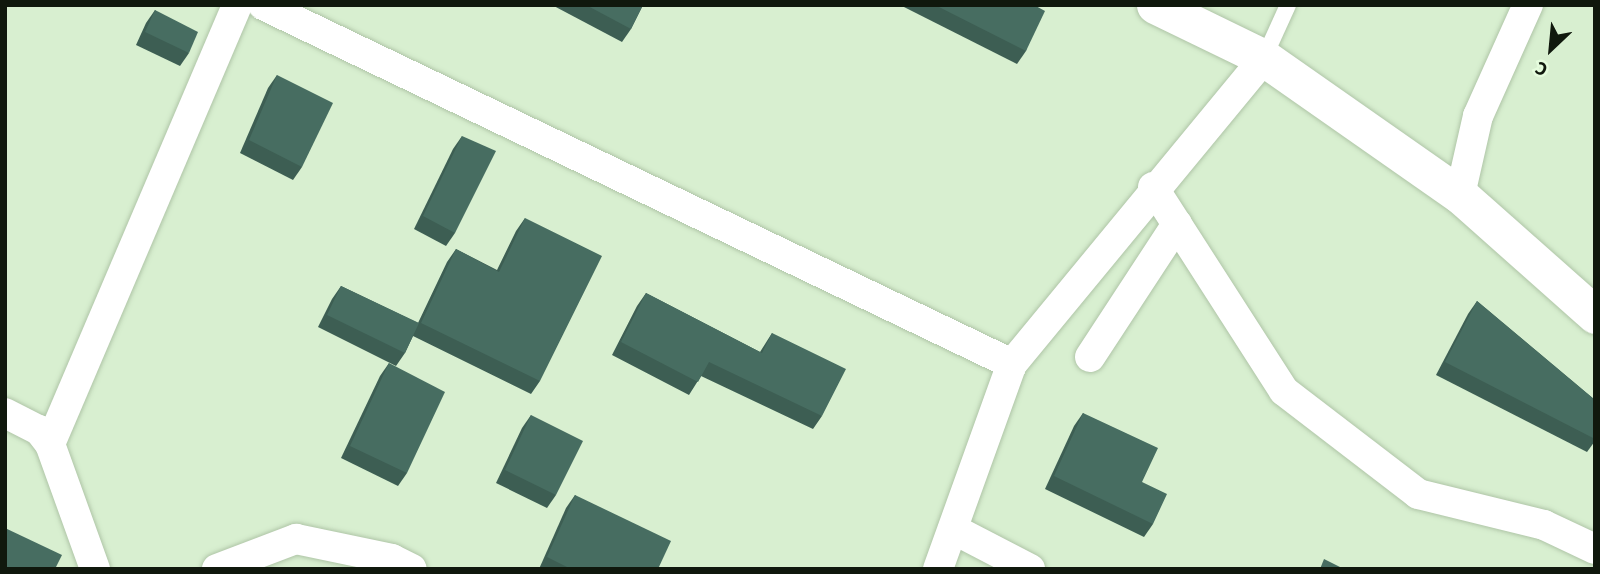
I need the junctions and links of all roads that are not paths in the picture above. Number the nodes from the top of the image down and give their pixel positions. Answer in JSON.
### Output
{"nodes":[{"id":1,"x":237,"y":5,"type":"edge"},
{"id":2,"x":263,"y":5,"type":"edge"},
{"id":3,"x":1155,"y":5,"type":"edge"},
{"id":4,"x":1288,"y":5,"type":"edge"},
{"id":5,"x":1528,"y":5,"type":"edge"},
{"id":6,"x":1264,"y":58,"type":"junction"},
{"id":7,"x":1153,"y":187,"type":"junction"},
{"id":8,"x":1460,"y":195,"type":"junction"},
{"id":9,"x":1178,"y":224,"type":"junction"},
{"id":10,"x":1595,"y":314,"type":"edge"},
{"id":11,"x":1090,"y":357,"type":"dead end"},
{"id":12,"x":1012,"y":364,"type":"junction"},
{"id":13,"x":5,"y":413,"type":"edge"},
{"id":14,"x":50,"y":444,"type":"junction"},
{"id":15,"x":953,"y":529,"type":"junction"},
{"id":16,"x":1595,"y":550,"type":"edge"},
{"id":17,"x":95,"y":569,"type":"edge"},
{"id":18,"x":217,"y":569,"type":"edge"},
{"id":19,"x":412,"y":569,"type":"edge"},
{"id":20,"x":938,"y":569,"type":"edge"},
{"id":21,"x":1031,"y":569,"type":"edge"}],
"edges":[{"from":1,"to":14,"type":"street"},
{"from":2,"to":12,"type":"street"},
{"from":3,"to":6,"type":"street"},
{"from":4,"to":6,"type":"lane"},
{"from":5,"to":8,"type":"street"},
{"from":6,"to":7,"type":"street"},
{"from":6,"to":8,"type":"street"},
{"from":7,"to":9,"type":"street"},
{"from":7,"to":12,"type":"street"},
{"from":8,"to":10,"type":"street"},
{"from":9,"to":11,"type":"street"},
{"from":9,"to":16,"type":"street"},
{"from":12,"to":15,"type":"street"},
{"from":13,"to":14,"type":"street"},
{"from":14,"to":17,"type":"street"},
{"from":15,"to":20,"type":"street"},
{"from":15,"to":21,"type":"street"},
{"from":18,"to":19,"type":"street"}]}
